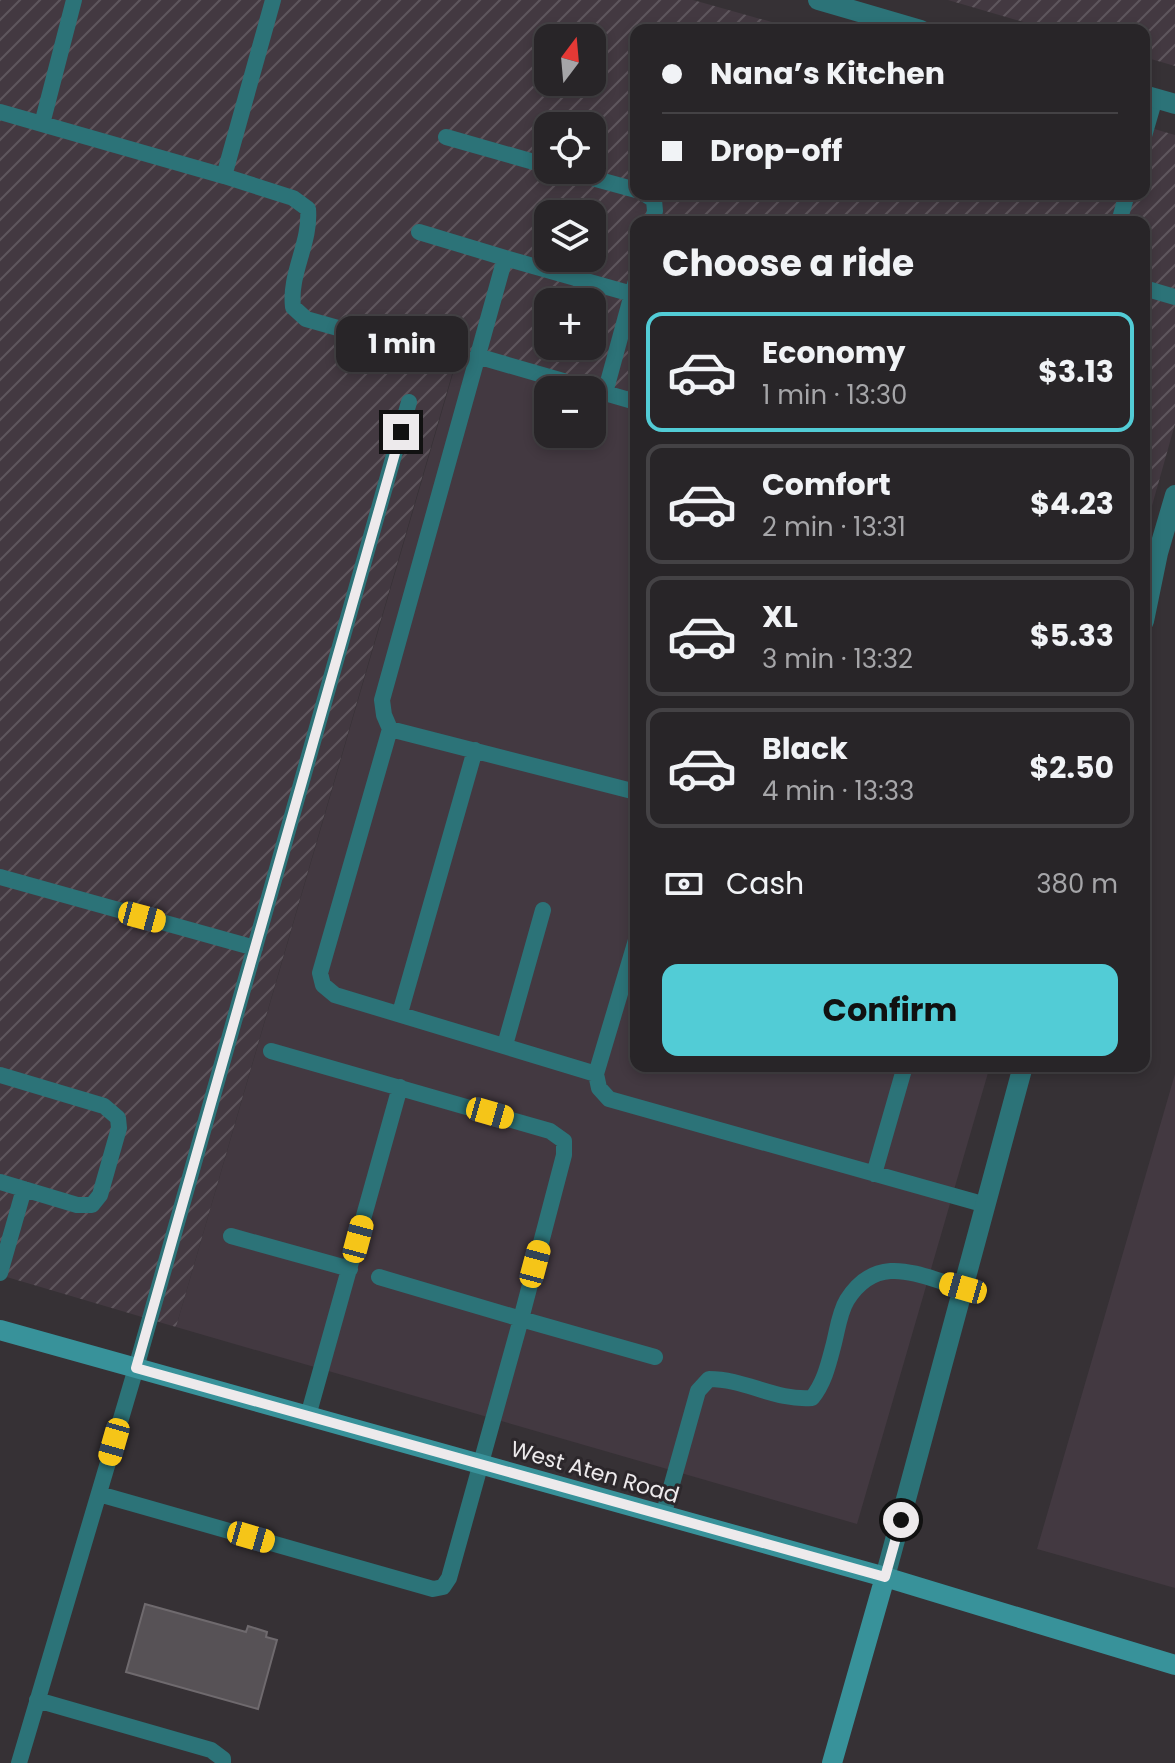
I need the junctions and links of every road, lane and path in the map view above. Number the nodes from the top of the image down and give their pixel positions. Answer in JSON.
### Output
{"nodes":[{"id":1,"x":74,"y":0,"type":"edge"},
{"id":2,"x":273,"y":0,"type":"edge"},
{"id":3,"x":818,"y":0,"type":"edge"},
{"id":4,"x":900,"y":24,"type":"edge"},
{"id":5,"x":1158,"y":99,"type":"edge"},
{"id":6,"x":0,"y":112,"type":"edge"},
{"id":7,"x":1150,"y":120,"type":"edge"},
{"id":8,"x":42,"y":124,"type":"junction"},
{"id":9,"x":446,"y":137,"type":"dead end"},
{"id":10,"x":534,"y":162,"type":"edge"},
{"id":11,"x":224,"y":176,"type":"junction"},
{"id":12,"x":606,"y":182,"type":"edge"},
{"id":13,"x":630,"y":188,"type":"edge"},
{"id":14,"x":419,"y":232,"type":"dead end"},
{"id":15,"x":505,"y":258,"type":"junction"},
{"id":16,"x":630,"y":287,"type":"edge"},
{"id":17,"x":1150,"y":290,"type":"edge"},
{"id":18,"x":1175,"y":297,"type":"edge"},
{"id":19,"x":630,"y":302,"type":"edge"},
{"id":20,"x":423,"y":352,"type":"dead end"},
{"id":21,"x":477,"y":356,"type":"junction"},
{"id":22,"x":546,"y":376,"type":"edge"},
{"id":23,"x":606,"y":389,"type":"edge"},
{"id":24,"x":606,"y":393,"type":"edge"},
{"id":25,"x":630,"y":400,"type":"edge"},
{"id":26,"x":409,"y":402,"type":"dead end"},
{"id":27,"x":1175,"y":495,"type":"edge"},
{"id":28,"x":1150,"y":590,"type":"edge"},
{"id":29,"x":390,"y":729,"type":"junction"},
{"id":30,"x":475,"y":750,"type":"junction"},
{"id":31,"x":630,"y":790,"type":"edge"},
{"id":32,"x":0,"y":877,"type":"edge"},
{"id":33,"x":543,"y":910,"type":"dead end"},
{"id":34,"x":255,"y":948,"type":"junction"},
{"id":35,"x":630,"y":960,"type":"edge"},
{"id":36,"x":400,"y":1013,"type":"junction"},
{"id":37,"x":505,"y":1045,"type":"junction"},
{"id":38,"x":271,"y":1051,"type":"dead end"},
{"id":39,"x":903,"y":1072,"type":"edge"},
{"id":40,"x":1021,"y":1072,"type":"edge"},
{"id":41,"x":596,"y":1074,"type":"junction"},
{"id":42,"x":0,"y":1075,"type":"edge"},
{"id":43,"x":400,"y":1087,"type":"junction"},
{"id":44,"x":874,"y":1174,"type":"junction"},
{"id":45,"x":0,"y":1182,"type":"edge"},
{"id":46,"x":24,"y":1189,"type":"junction"},
{"id":47,"x":986,"y":1205,"type":"junction"},
{"id":48,"x":231,"y":1236,"type":"dead end"},
{"id":49,"x":350,"y":1269,"type":"junction"},
{"id":50,"x":0,"y":1273,"type":"edge"},
{"id":51,"x":379,"y":1277,"type":"dead end"},
{"id":52,"x":963,"y":1288,"type":"junction"},
{"id":53,"x":521,"y":1319,"type":"junction"},
{"id":54,"x":0,"y":1330,"type":"edge"},
{"id":55,"x":655,"y":1357,"type":"dead end"},
{"id":56,"x":136,"y":1368,"type":"junction"},
{"id":57,"x":308,"y":1416,"type":"junction"},
{"id":58,"x":481,"y":1465,"type":"junction"},
{"id":59,"x":99,"y":1494,"type":"junction"},
{"id":60,"x":663,"y":1516,"type":"junction"},
{"id":61,"x":885,"y":1577,"type":"junction"},
{"id":62,"x":1175,"y":1665,"type":"edge"},
{"id":63,"x":37,"y":1700,"type":"junction"},
{"id":64,"x":19,"y":1763,"type":"edge"},
{"id":65,"x":223,"y":1763,"type":"edge"},
{"id":66,"x":832,"y":1763,"type":"edge"}],
"edges":[{"from":1,"to":8,"type":"lane"},
{"from":2,"to":11,"type":"lane"},
{"from":3,"to":4,"type":"street"},
{"from":5,"to":7,"type":"lane"},
{"from":6,"to":8,"type":"lane"},
{"from":8,"to":11,"type":"lane"},
{"from":9,"to":10,"type":"lane"},
{"from":11,"to":20,"type":"lane"},
{"from":12,"to":13,"type":"lane"},
{"from":14,"to":15,"type":"lane"},
{"from":15,"to":16,"type":"lane"},
{"from":15,"to":21,"type":"lane"},
{"from":17,"to":18,"type":"lane"},
{"from":19,"to":23,"type":"lane"},
{"from":21,"to":22,"type":"lane"},
{"from":21,"to":29,"type":"lane"},
{"from":24,"to":25,"type":"lane"},
{"from":26,"to":34,"type":"lane"},
{"from":27,"to":28,"type":"street"},
{"from":29,"to":30,"type":"lane"},
{"from":29,"to":36,"type":"lane"},
{"from":30,"to":31,"type":"lane"},
{"from":30,"to":36,"type":"lane"},
{"from":32,"to":34,"type":"lane"},
{"from":33,"to":37,"type":"lane"},
{"from":34,"to":56,"type":"lane"},
{"from":35,"to":41,"type":"lane"},
{"from":36,"to":37,"type":"lane"},
{"from":37,"to":41,"type":"lane"},
{"from":38,"to":43,"type":"lane"},
{"from":39,"to":44,"type":"lane"},
{"from":40,"to":47,"type":"street"},
{"from":41,"to":44,"type":"lane"},
{"from":42,"to":46,"type":"lane"},
{"from":43,"to":49,"type":"lane"},
{"from":43,"to":53,"type":"lane"},
{"from":44,"to":47,"type":"lane"},
{"from":45,"to":46,"type":"lane"},
{"from":46,"to":50,"type":"lane"},
{"from":47,"to":52,"type":"street"},
{"from":48,"to":49,"type":"lane"},
{"from":49,"to":57,"type":"lane"},
{"from":51,"to":53,"type":"lane"},
{"from":52,"to":60,"type":"lane"},
{"from":52,"to":61,"type":"street"},
{"from":53,"to":55,"type":"lane"},
{"from":53,"to":58,"type":"lane"},
{"from":54,"to":56,"type":"street","name":"West Aten Road"},
{"from":56,"to":57,"type":"street","name":"West Aten Road"},
{"from":56,"to":59,"type":"lane"},
{"from":57,"to":58,"type":"street","name":"West Aten Road"},
{"from":58,"to":59,"type":"lane"},
{"from":58,"to":60,"type":"street","name":"West Aten Road"},
{"from":59,"to":63,"type":"lane"},
{"from":60,"to":61,"type":"street","name":"West Aten Road"},
{"from":61,"to":62,"type":"street","name":"West Aten Road"},
{"from":61,"to":66,"type":"street"},
{"from":63,"to":64,"type":"lane"},
{"from":63,"to":65,"type":"lane"}]}
